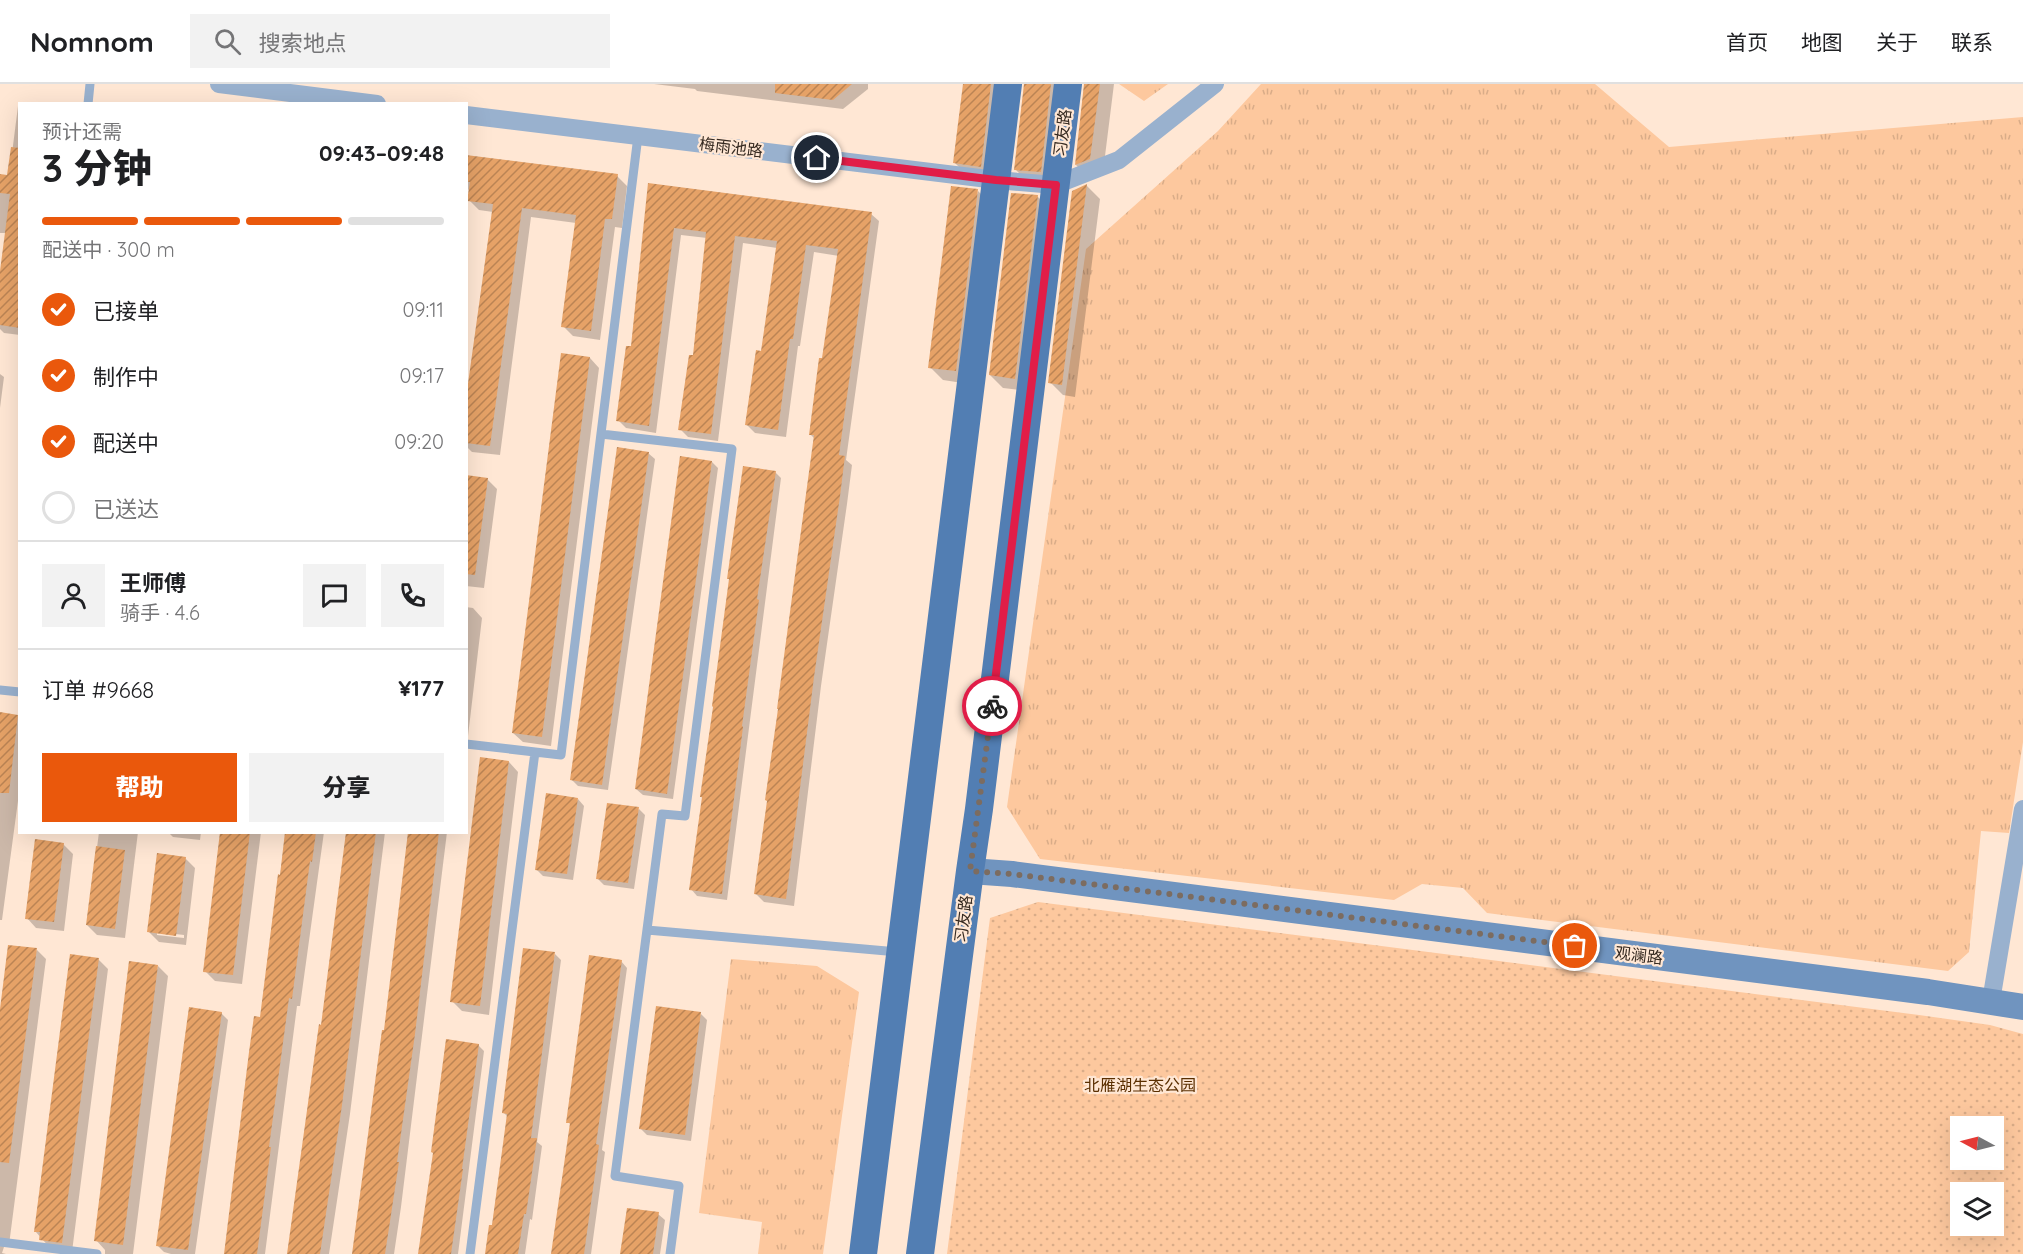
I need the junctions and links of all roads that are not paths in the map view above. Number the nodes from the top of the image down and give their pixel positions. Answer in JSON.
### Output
{"nodes":[{"id":1,"x":90,"y":84,"type":"edge"},
{"id":2,"x":219,"y":84,"type":"edge"},
{"id":3,"x":1008,"y":84,"type":"edge"},
{"id":4,"x":1068,"y":84,"type":"edge"},
{"id":5,"x":1215,"y":84,"type":"edge"},
{"id":6,"x":350,"y":92,"type":"edge"},
{"id":7,"x":88,"y":102,"type":"edge"},
{"id":8,"x":372,"y":102,"type":"edge"},
{"id":9,"x":468,"y":115,"type":"edge"},
{"id":10,"x":638,"y":136,"type":"junction"},
{"id":11,"x":996,"y":180,"type":"junction"},
{"id":12,"x":1056,"y":185,"type":"junction"},
{"id":13,"x":601,"y":435,"type":"junction"},
{"id":14,"x":0,"y":690,"type":"edge"},
{"id":15,"x":18,"y":692,"type":"edge"},
{"id":16,"x":468,"y":744,"type":"edge"},
{"id":17,"x":535,"y":752,"type":"junction"},
{"id":18,"x":2023,"y":808,"type":"edge"},
{"id":19,"x":970,"y":871,"type":"junction"},
{"id":20,"x":647,"y":930,"type":"junction"},
{"id":21,"x":900,"y":952,"type":"junction"},
{"id":22,"x":1991,"y":1001,"type":"junction"},
{"id":23,"x":2023,"y":1007,"type":"edge"},
{"id":24,"x":0,"y":1242,"type":"edge"},
{"id":25,"x":97,"y":1254,"type":"edge"},
{"id":26,"x":470,"y":1254,"type":"edge"},
{"id":27,"x":670,"y":1254,"type":"edge"},
{"id":28,"x":863,"y":1254,"type":"edge"},
{"id":29,"x":920,"y":1254,"type":"edge"}],
"edges":[{"from":1,"to":7,"type":"lane"},
{"from":2,"to":6,"type":"street"},
{"from":3,"to":11,"type":"main road"},
{"from":4,"to":12,"type":"main road","name":"习友路"},
{"from":5,"to":12,"type":"street"},
{"from":6,"to":8,"type":"street"},
{"from":9,"to":10,"type":"street","name":"梅雨池路"},
{"from":10,"to":11,"type":"street","name":"梅雨池路"},
{"from":10,"to":13,"type":"lane"},
{"from":11,"to":12,"type":"street","name":"梅雨池路"},
{"from":11,"to":21,"type":"main road"},
{"from":12,"to":19,"type":"main road","name":"习友路"},
{"from":13,"to":17,"type":"lane"},
{"from":13,"to":20,"type":"lane"},
{"from":14,"to":15,"type":"lane"},
{"from":16,"to":17,"type":"lane"},
{"from":17,"to":26,"type":"lane"},
{"from":18,"to":22,"type":"street"},
{"from":19,"to":22,"type":"street","name":"观澜路"},
{"from":19,"to":29,"type":"main road","name":"习友路"},
{"from":20,"to":21,"type":"lane"},
{"from":20,"to":27,"type":"lane"},
{"from":21,"to":28,"type":"main road"},
{"from":22,"to":23,"type":"street","name":"观澜路"},
{"from":24,"to":25,"type":"lane"}]}
